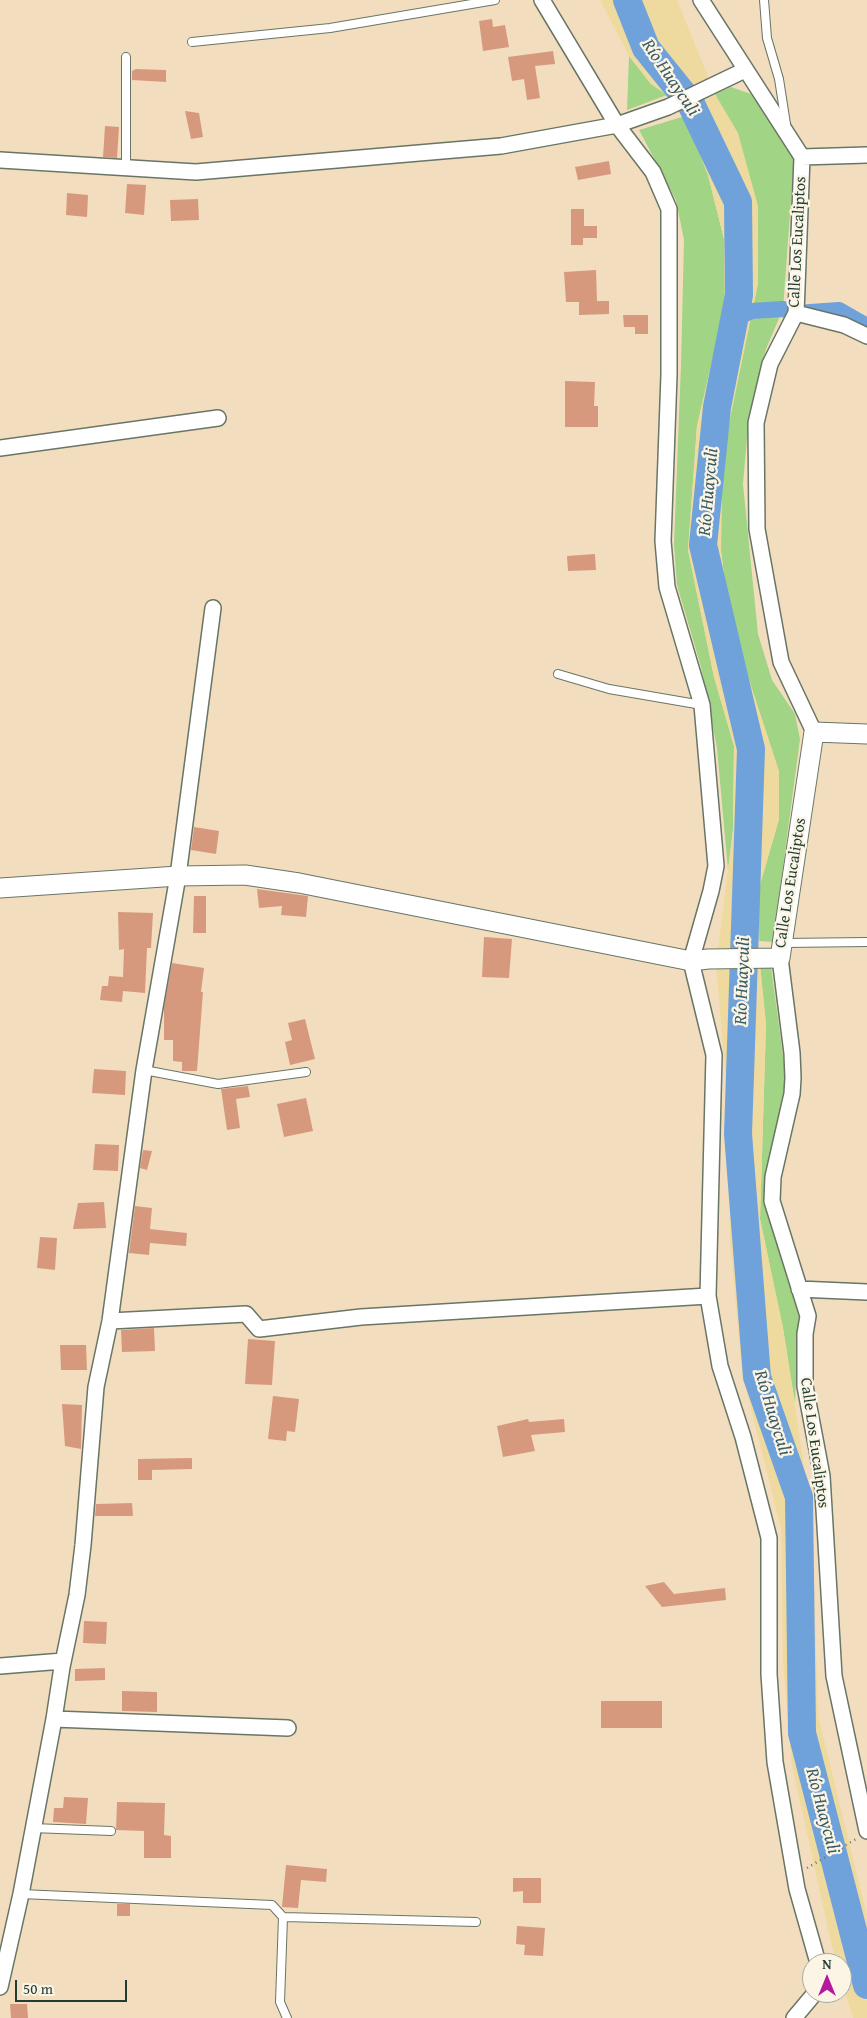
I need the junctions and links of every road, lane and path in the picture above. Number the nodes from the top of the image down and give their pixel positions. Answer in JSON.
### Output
{"nodes":[{"id":1,"x":495,"y":0,"type":"edge"},
{"id":2,"x":542,"y":0,"type":"edge"},
{"id":3,"x":701,"y":0,"type":"edge"},
{"id":4,"x":764,"y":0,"type":"edge"},
{"id":5,"x":192,"y":42,"type":"dead end"},
{"id":6,"x":126,"y":57,"type":"dead end"},
{"id":7,"x":745,"y":70,"type":"junction"},
{"id":8,"x":617,"y":125,"type":"junction"},
{"id":9,"x":787,"y":134,"type":"junction"},
{"id":10,"x":867,"y":155,"type":"edge"},
{"id":11,"x":802,"y":157,"type":"junction"},
{"id":12,"x":0,"y":160,"type":"edge"},
{"id":13,"x":126,"y":168,"type":"junction"},
{"id":14,"x":796,"y":313,"type":"junction"},
{"id":15,"x":867,"y":336,"type":"edge"},
{"id":16,"x":218,"y":418,"type":"dead end"},
{"id":17,"x":0,"y":448,"type":"edge"},
{"id":18,"x":214,"y":608,"type":"dead end"},
{"id":19,"x":558,"y":674,"type":"dead end"},
{"id":20,"x":702,"y":705,"type":"junction"},
{"id":21,"x":814,"y":732,"type":"junction"},
{"id":22,"x":867,"y":734,"type":"edge"},
{"id":23,"x":178,"y":876,"type":"junction"},
{"id":24,"x":0,"y":888,"type":"edge"},
{"id":25,"x":867,"y":942,"type":"edge"},
{"id":26,"x":775,"y":953,"type":"junction"},
{"id":27,"x":700,"y":960,"type":"junction"},
{"id":28,"x":144,"y":1070,"type":"junction"},
{"id":29,"x":306,"y":1072,"type":"dead end"},
{"id":30,"x":799,"y":1289,"type":"junction"},
{"id":31,"x":867,"y":1292,"type":"edge"},
{"id":32,"x":708,"y":1296,"type":"junction"},
{"id":33,"x":110,"y":1321,"type":"junction"},
{"id":34,"x":63,"y":1661,"type":"junction"},
{"id":35,"x":0,"y":1666,"type":"edge"},
{"id":36,"x":54,"y":1719,"type":"junction"},
{"id":37,"x":288,"y":1728,"type":"dead end"},
{"id":38,"x":32,"y":1828,"type":"junction"},
{"id":39,"x":111,"y":1831,"type":"dead end"},
{"id":40,"x":867,"y":1831,"type":"edge"},
{"id":41,"x":851,"y":1842,"type":"dead end"},
{"id":42,"x":813,"y":1864,"type":"dead end"},
{"id":43,"x":20,"y":1894,"type":"junction"},
{"id":44,"x":283,"y":1917,"type":"junction"},
{"id":45,"x":476,"y":1922,"type":"dead end"},
{"id":46,"x":815,"y":1953,"type":"edge"},
{"id":47,"x":0,"y":1987,"type":"edge"},
{"id":48,"x":807,"y":2003,"type":"edge"},
{"id":49,"x":287,"y":2018,"type":"edge"},
{"id":50,"x":794,"y":2018,"type":"edge"}],
"edges":[{"from":1,"to":5,"type":"lane"},
{"from":2,"to":8,"type":"street"},
{"from":3,"to":7,"type":"street","name":"Calle Los Eucaliptos"},
{"from":4,"to":9,"type":"lane"},
{"from":6,"to":13,"type":"lane"},
{"from":7,"to":8,"type":"street"},
{"from":7,"to":9,"type":"street","name":"Calle Los Eucaliptos"},
{"from":8,"to":13,"type":"street"},
{"from":8,"to":20,"type":"street"},
{"from":9,"to":11,"type":"street","name":"Calle Los Eucaliptos"},
{"from":10,"to":11,"type":"street"},
{"from":11,"to":14,"type":"street","name":"Calle Los Eucaliptos"},
{"from":12,"to":13,"type":"street"},
{"from":14,"to":15,"type":"street"},
{"from":14,"to":21,"type":"street","name":"Calle Los Eucaliptos"},
{"from":16,"to":17,"type":"street"},
{"from":18,"to":23,"type":"street"},
{"from":19,"to":20,"type":"lane"},
{"from":20,"to":27,"type":"street"},
{"from":21,"to":22,"type":"street"},
{"from":21,"to":26,"type":"street","name":"Calle Los Eucaliptos"},
{"from":23,"to":24,"type":"street"},
{"from":23,"to":27,"type":"street"},
{"from":23,"to":28,"type":"street"},
{"from":25,"to":26,"type":"lane"},
{"from":26,"to":27,"type":"street"},
{"from":26,"to":30,"type":"street","name":"Calle Los Eucaliptos"},
{"from":27,"to":32,"type":"street"},
{"from":28,"to":29,"type":"lane"},
{"from":28,"to":33,"type":"street"},
{"from":30,"to":31,"type":"street"},
{"from":30,"to":40,"type":"street","name":"Calle Los Eucaliptos"},
{"from":32,"to":33,"type":"street"},
{"from":32,"to":46,"type":"street"},
{"from":33,"to":34,"type":"street"},
{"from":34,"to":35,"type":"street"},
{"from":34,"to":36,"type":"street"},
{"from":36,"to":37,"type":"street"},
{"from":36,"to":38,"type":"street"},
{"from":38,"to":39,"type":"lane"},
{"from":38,"to":43,"type":"street"},
{"from":41,"to":42,"type":"path"},
{"from":43,"to":44,"type":"lane"},
{"from":43,"to":47,"type":"street"},
{"from":44,"to":45,"type":"lane"},
{"from":44,"to":49,"type":"lane"},
{"from":48,"to":50,"type":"street"}]}
